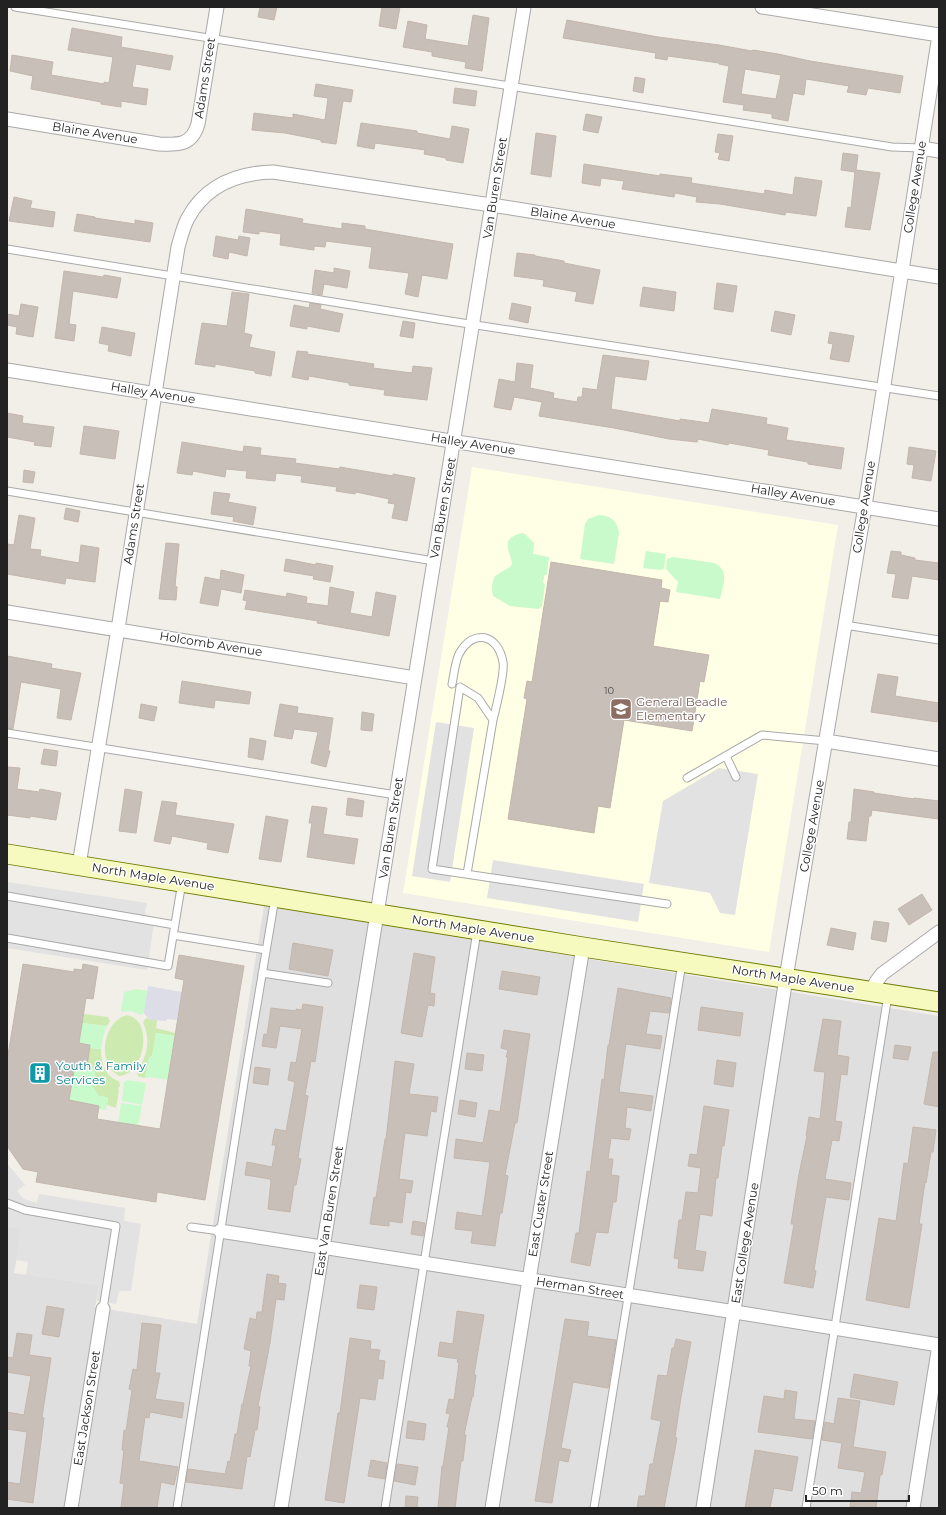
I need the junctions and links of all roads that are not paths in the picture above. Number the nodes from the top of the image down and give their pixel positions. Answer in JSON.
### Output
{"nodes":[{"id":1,"x":14,"y":7,"type":"edge"},
{"id":2,"x":217,"y":7,"type":"edge"},
{"id":3,"x":524,"y":7,"type":"edge"},
{"id":4,"x":762,"y":7,"type":"edge"},
{"id":5,"x":939,"y":35,"type":"edge"},
{"id":6,"x":212,"y":38,"type":"junction"},
{"id":7,"x":511,"y":86,"type":"junction"},
{"id":8,"x":7,"y":119,"type":"edge"},
{"id":9,"x":184,"y":142,"type":"joint"},
{"id":10,"x":922,"y":148,"type":"junction"},
{"id":11,"x":939,"y":151,"type":"edge"},
{"id":12,"x":210,"y":191,"type":"joint"},
{"id":13,"x":492,"y":205,"type":"junction"},
{"id":14,"x":7,"y":249,"type":"edge"},
{"id":15,"x":901,"y":271,"type":"junction"},
{"id":16,"x":172,"y":276,"type":"junction"},
{"id":17,"x":939,"y":277,"type":"edge"},
{"id":18,"x":473,"y":324,"type":"junction"},
{"id":19,"x":7,"y":370,"type":"edge"},
{"id":20,"x":883,"y":387,"type":"junction"},
{"id":21,"x":154,"y":393,"type":"junction"},
{"id":22,"x":939,"y":396,"type":"edge"},
{"id":23,"x":454,"y":441,"type":"junction"},
{"id":24,"x":7,"y":491,"type":"edge"},
{"id":25,"x":864,"y":506,"type":"junction"},
{"id":26,"x":136,"y":512,"type":"junction"},
{"id":27,"x":939,"y":519,"type":"edge"},
{"id":28,"x":434,"y":561,"type":"junction"},
{"id":29,"x":7,"y":612,"type":"edge"},
{"id":30,"x":845,"y":625,"type":"junction"},
{"id":31,"x":118,"y":629,"type":"junction"},
{"id":32,"x":939,"y":640,"type":"edge"},
{"id":33,"x":415,"y":678,"type":"junction"},
{"id":34,"x":452,"y":684,"type":"dead end"},
{"id":35,"x":494,"y":720,"type":"junction"},
{"id":36,"x":7,"y":733,"type":"edge"},
{"id":37,"x":826,"y":741,"type":"junction"},
{"id":38,"x":98,"y":748,"type":"junction"},
{"id":39,"x":726,"y":756,"type":"junction"},
{"id":40,"x":939,"y":759,"type":"edge"},
{"id":41,"x":736,"y":777,"type":"dead end"},
{"id":42,"x":687,"y":778,"type":"dead end"},
{"id":43,"x":396,"y":795,"type":"junction"},
{"id":44,"x":7,"y":854,"type":"edge"},
{"id":45,"x":79,"y":865,"type":"junction"},
{"id":46,"x":468,"y":874,"type":"junction"},
{"id":47,"x":182,"y":882,"type":"junction"},
{"id":48,"x":7,"y":896,"type":"edge"},
{"id":49,"x":276,"y":897,"type":"junction"},
{"id":50,"x":667,"y":904,"type":"dead end"},
{"id":51,"x":377,"y":914,"type":"junction"},
{"id":52,"x":174,"y":925,"type":"junction"},
{"id":53,"x":477,"y":930,"type":"junction"},
{"id":54,"x":939,"y":932,"type":"edge"},
{"id":55,"x":173,"y":935,"type":"junction"},
{"id":56,"x":7,"y":938,"type":"edge"},
{"id":57,"x":582,"y":947,"type":"junction"},
{"id":58,"x":266,"y":950,"type":"junction"},
{"id":59,"x":682,"y":962,"type":"junction"},
{"id":60,"x":262,"y":973,"type":"junction"},
{"id":61,"x":786,"y":978,"type":"junction"},
{"id":62,"x":328,"y":983,"type":"dead end"},
{"id":63,"x":880,"y":992,"type":"junction"},
{"id":64,"x":939,"y":1002,"type":"edge"},
{"id":65,"x":7,"y":1203,"type":"edge"},
{"id":66,"x":191,"y":1227,"type":"dead end"},
{"id":67,"x":220,"y":1231,"type":"junction"},
{"id":68,"x":323,"y":1247,"type":"junction"},
{"id":69,"x":424,"y":1263,"type":"junction"},
{"id":70,"x":529,"y":1280,"type":"junction"},
{"id":71,"x":628,"y":1295,"type":"junction"},
{"id":72,"x":103,"y":1309,"type":"joint"},
{"id":73,"x":735,"y":1312,"type":"junction"},
{"id":74,"x":835,"y":1328,"type":"junction"},
{"id":75,"x":939,"y":1345,"type":"edge"},
{"id":76,"x":71,"y":1508,"type":"edge"},
{"id":77,"x":177,"y":1508,"type":"edge"},
{"id":78,"x":281,"y":1508,"type":"edge"},
{"id":79,"x":385,"y":1508,"type":"edge"},
{"id":80,"x":492,"y":1508,"type":"edge"},
{"id":81,"x":594,"y":1508,"type":"edge"},
{"id":82,"x":703,"y":1508,"type":"edge"},
{"id":83,"x":806,"y":1508,"type":"edge"},
{"id":84,"x":913,"y":1508,"type":"edge"}],
"edges":[{"from":1,"to":6,"type":"lane"},
{"from":2,"to":6,"type":"street","name":"Adams Street"},
{"from":3,"to":7,"type":"street","name":"Van Buren Street"},
{"from":4,"to":5,"type":"street"},
{"from":5,"to":10,"type":"street","name":"College Avenue"},
{"from":6,"to":7,"type":"lane"},
{"from":6,"to":9,"type":"street","name":"Adams Street"},
{"from":7,"to":10,"type":"lane"},
{"from":7,"to":13,"type":"street","name":"Van Buren Street"},
{"from":8,"to":9,"type":"street","name":"Blaine Avenue"},
{"from":10,"to":11,"type":"street"},
{"from":10,"to":15,"type":"street","name":"College Avenue"},
{"from":12,"to":13,"type":"street","name":"Blaine Avenue"},
{"from":12,"to":16,"type":"street","name":"Adams Street"},
{"from":13,"to":15,"type":"street","name":"Blaine Avenue"},
{"from":13,"to":18,"type":"street","name":"Van Buren Street"},
{"from":14,"to":16,"type":"lane"},
{"from":15,"to":17,"type":"street","name":"Blaine Avenue"},
{"from":15,"to":20,"type":"street","name":"College Avenue"},
{"from":16,"to":18,"type":"lane"},
{"from":16,"to":21,"type":"street","name":"Adams Street"},
{"from":18,"to":20,"type":"lane"},
{"from":18,"to":23,"type":"street","name":"Van Buren Street"},
{"from":19,"to":21,"type":"street","name":"Halley Avenue"},
{"from":20,"to":22,"type":"lane"},
{"from":20,"to":25,"type":"street","name":"College Avenue"},
{"from":21,"to":23,"type":"street","name":"Halley Avenue"},
{"from":21,"to":26,"type":"street","name":"Adams Street"},
{"from":23,"to":25,"type":"street","name":"Halley Avenue"},
{"from":23,"to":28,"type":"street","name":"Van Buren Street"},
{"from":24,"to":26,"type":"lane"},
{"from":25,"to":27,"type":"street","name":"Halley Avenue"},
{"from":25,"to":30,"type":"street","name":"College Avenue"},
{"from":26,"to":28,"type":"lane"},
{"from":26,"to":31,"type":"street","name":"Adams Street"},
{"from":28,"to":33,"type":"street","name":"Van Buren Street"},
{"from":29,"to":31,"type":"street","name":"Holcomb Avenue"},
{"from":30,"to":32,"type":"lane"},
{"from":30,"to":37,"type":"street","name":"College Avenue"},
{"from":31,"to":33,"type":"street","name":"Holcomb Avenue"},
{"from":31,"to":38,"type":"street","name":"Adams Street"},
{"from":33,"to":43,"type":"street","name":"Van Buren Street"},
{"from":34,"to":35,"type":"lane"},
{"from":35,"to":46,"type":"lane"},
{"from":35,"to":46,"type":"lane"},
{"from":36,"to":38,"type":"lane"},
{"from":37,"to":39,"type":"lane"},
{"from":37,"to":40,"type":"street"},
{"from":37,"to":61,"type":"street","name":"College Avenue"},
{"from":38,"to":43,"type":"lane"},
{"from":38,"to":45,"type":"street","name":"Adams Street"},
{"from":39,"to":41,"type":"lane"},
{"from":39,"to":42,"type":"lane"},
{"from":43,"to":51,"type":"street","name":"Van Buren Street"},
{"from":44,"to":45,"type":"street","name":"North Maple Avenue"},
{"from":45,"to":47,"type":"street","name":"North Maple Avenue"},
{"from":46,"to":50,"type":"lane"},
{"from":47,"to":49,"type":"street","name":"North Maple Avenue"},
{"from":47,"to":52,"type":"lane"},
{"from":48,"to":52,"type":"lane"},
{"from":49,"to":51,"type":"street","name":"North Maple Avenue"},
{"from":49,"to":58,"type":"lane"},
{"from":51,"to":53,"type":"street","name":"North Maple Avenue"},
{"from":51,"to":68,"type":"street","name":"East Van Buren Street"},
{"from":52,"to":55,"type":"lane"},
{"from":53,"to":57,"type":"street","name":"North Maple Avenue"},
{"from":53,"to":69,"type":"lane"},
{"from":54,"to":63,"type":"street"},
{"from":55,"to":56,"type":"lane"},
{"from":55,"to":58,"type":"lane"},
{"from":57,"to":59,"type":"street","name":"North Maple Avenue"},
{"from":57,"to":70,"type":"street","name":"East Custer Street"},
{"from":58,"to":60,"type":"lane"},
{"from":59,"to":61,"type":"street","name":"North Maple Avenue"},
{"from":59,"to":71,"type":"lane"},
{"from":60,"to":62,"type":"lane"},
{"from":60,"to":67,"type":"lane"},
{"from":61,"to":63,"type":"street","name":"North Maple Avenue"},
{"from":61,"to":73,"type":"street","name":"East College Avenue"},
{"from":63,"to":64,"type":"street","name":"North Maple Avenue"},
{"from":63,"to":74,"type":"lane"},
{"from":65,"to":72,"type":"lane"},
{"from":66,"to":67,"type":"lane"},
{"from":67,"to":68,"type":"street","name":"Herman Street"},
{"from":67,"to":77,"type":"lane"},
{"from":68,"to":69,"type":"street","name":"Herman Street"},
{"from":68,"to":78,"type":"street","name":"East Van Buren Street"},
{"from":69,"to":70,"type":"street","name":"Herman Street"},
{"from":69,"to":79,"type":"lane"},
{"from":70,"to":71,"type":"street","name":"Herman Street"},
{"from":70,"to":80,"type":"street","name":"East Custer Street"},
{"from":71,"to":73,"type":"street","name":"Herman Street"},
{"from":71,"to":81,"type":"lane"},
{"from":72,"to":76,"type":"street","name":"East Jackson Street"},
{"from":73,"to":74,"type":"street","name":"Herman Street"},
{"from":73,"to":82,"type":"street","name":"East College Avenue"},
{"from":74,"to":75,"type":"street","name":"Herman Street"},
{"from":74,"to":83,"type":"lane"},
{"from":75,"to":84,"type":"street"}]}
